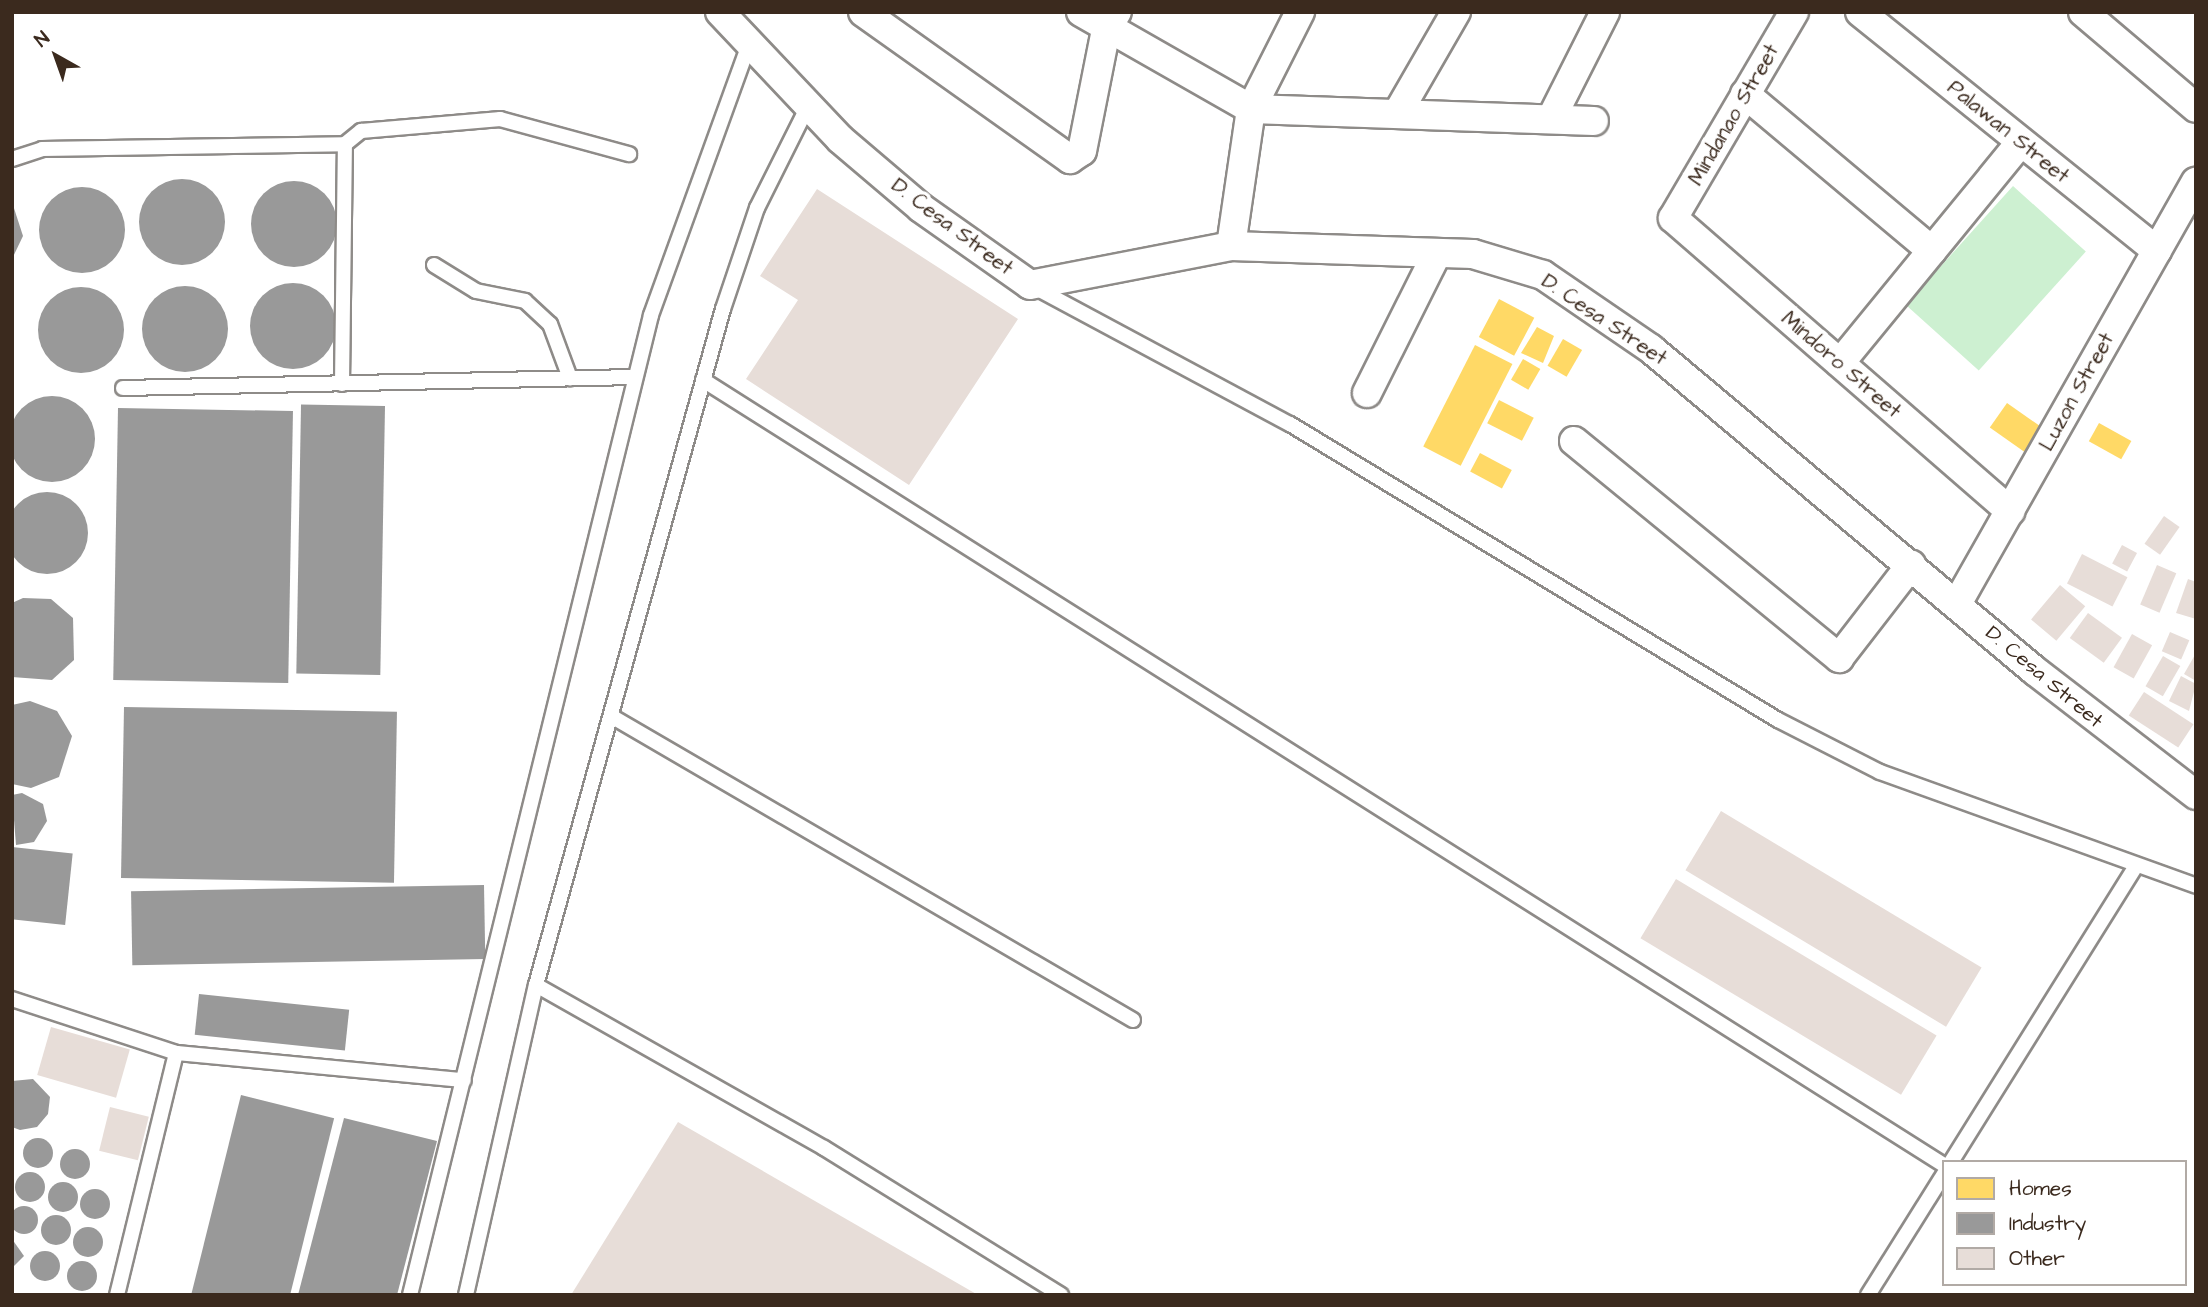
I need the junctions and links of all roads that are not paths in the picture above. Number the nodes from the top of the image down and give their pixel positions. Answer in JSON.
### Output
{"nodes":[{"id":1,"x":720,"y":12,"type":"edge"},
{"id":2,"x":863,"y":12,"type":"edge"},
{"id":3,"x":1081,"y":12,"type":"edge"},
{"id":4,"x":1300,"y":12,"type":"edge"},
{"id":5,"x":1456,"y":12,"type":"edge"},
{"id":6,"x":1605,"y":12,"type":"edge"},
{"id":7,"x":1794,"y":12,"type":"edge"},
{"id":8,"x":1860,"y":12,"type":"edge"},
{"id":9,"x":2083,"y":12,"type":"edge"},
{"id":10,"x":1112,"y":21,"type":"edge"},
{"id":11,"x":750,"y":40,"type":"junction"},
{"id":12,"x":1745,"y":94,"type":"junction"},
{"id":13,"x":807,"y":108,"type":"junction"},
{"id":14,"x":2196,"y":108,"type":"edge"},
{"id":15,"x":1251,"y":109,"type":"junction"},
{"id":16,"x":1397,"y":114,"type":"junction"},
{"id":17,"x":1551,"y":119,"type":"junction"},
{"id":18,"x":1594,"y":121,"type":"dead end"},
{"id":19,"x":2020,"y":143,"type":"junction"},
{"id":20,"x":345,"y":144,"type":"junction"},
{"id":21,"x":629,"y":154,"type":"dead end"},
{"id":22,"x":12,"y":159,"type":"edge"},
{"id":23,"x":2196,"y":182,"type":"edge"},
{"id":24,"x":1673,"y":218,"type":"joint"},
{"id":25,"x":1231,"y":246,"type":"junction"},
{"id":26,"x":1932,"y":251,"type":"junction"},
{"id":27,"x":2157,"y":251,"type":"junction"},
{"id":28,"x":1436,"y":256,"type":"junction"},
{"id":29,"x":434,"y":265,"type":"dead end"},
{"id":30,"x":1030,"y":285,"type":"junction"},
{"id":31,"x":1840,"y":363,"type":"junction"},
{"id":32,"x":635,"y":377,"type":"junction"},
{"id":33,"x":570,"y":378,"type":"junction"},
{"id":34,"x":703,"y":380,"type":"junction"},
{"id":35,"x":342,"y":384,"type":"junction"},
{"id":36,"x":123,"y":388,"type":"dead end"},
{"id":37,"x":1367,"y":393,"type":"dead end"},
{"id":38,"x":1574,"y":441,"type":"dead end"},
{"id":39,"x":2010,"y":511,"type":"junction"},
{"id":40,"x":1911,"y":565,"type":"junction"},
{"id":41,"x":1958,"y":602,"type":"junction"},
{"id":42,"x":611,"y":716,"type":"junction"},
{"id":43,"x":2196,"y":795,"type":"edge"},
{"id":44,"x":2134,"y":869,"type":"junction"},
{"id":45,"x":2196,"y":886,"type":"edge"},
{"id":46,"x":537,"y":985,"type":"junction"},
{"id":47,"x":12,"y":999,"type":"edge"},
{"id":48,"x":1133,"y":1020,"type":"dead end"},
{"id":49,"x":176,"y":1053,"type":"junction"},
{"id":50,"x":464,"y":1080,"type":"junction"},
{"id":51,"x":1952,"y":1160,"type":"edge"},
{"id":52,"x":1942,"y":1164,"type":"edge"},
{"id":53,"x":1942,"y":1177,"type":"edge"},
{"id":54,"x":117,"y":1295,"type":"edge"},
{"id":55,"x":410,"y":1295,"type":"edge"},
{"id":56,"x":466,"y":1295,"type":"edge"},
{"id":57,"x":1061,"y":1295,"type":"edge"},
{"id":58,"x":1868,"y":1295,"type":"edge"}],
"edges":[{"from":1,"to":11,"type":"street","name":"D. Cesa Street"},
{"from":2,"to":10,"type":"street"},
{"from":3,"to":10,"type":"street"},
{"from":4,"to":15,"type":"street"},
{"from":5,"to":16,"type":"street"},
{"from":6,"to":17,"type":"street"},
{"from":7,"to":12,"type":"street","name":"Mindanao Street"},
{"from":8,"to":19,"type":"street","name":"Palawan Street"},
{"from":9,"to":14,"type":"street"},
{"from":10,"to":15,"type":"street"},
{"from":11,"to":13,"type":"street","name":"D. Cesa Street"},
{"from":11,"to":32,"type":"lane"},
{"from":12,"to":24,"type":"street","name":"Mindanao Street"},
{"from":12,"to":26,"type":"street"},
{"from":13,"to":30,"type":"street","name":"D. Cesa Street"},
{"from":13,"to":34,"type":"lane"},
{"from":15,"to":16,"type":"street"},
{"from":15,"to":25,"type":"street"},
{"from":16,"to":17,"type":"street"},
{"from":17,"to":18,"type":"street"},
{"from":19,"to":26,"type":"street"},
{"from":19,"to":27,"type":"street","name":"Palawan Street"},
{"from":20,"to":21,"type":"lane"},
{"from":20,"to":22,"type":"lane"},
{"from":20,"to":35,"type":"lane"},
{"from":23,"to":27,"type":"street","name":"Luzon Street"},
{"from":24,"to":31,"type":"street","name":"Mindoro Street"},
{"from":25,"to":28,"type":"street","name":"D. Cesa Street"},
{"from":25,"to":30,"type":"street","name":"D. Cesa Street"},
{"from":26,"to":31,"type":"street"},
{"from":27,"to":39,"type":"street","name":"Luzon Street"},
{"from":28,"to":37,"type":"street"},
{"from":28,"to":40,"type":"street","name":"D. Cesa Street"},
{"from":29,"to":33,"type":"lane"},
{"from":30,"to":44,"type":"lane"},
{"from":31,"to":39,"type":"street","name":"Mindoro Street"},
{"from":32,"to":33,"type":"lane"},
{"from":32,"to":50,"type":"lane"},
{"from":33,"to":35,"type":"lane"},
{"from":34,"to":42,"type":"lane"},
{"from":34,"to":52,"type":"lane"},
{"from":35,"to":36,"type":"lane"},
{"from":38,"to":40,"type":"street"},
{"from":39,"to":41,"type":"street","name":"Luzon Street"},
{"from":40,"to":41,"type":"street","name":"D. Cesa Street"},
{"from":41,"to":43,"type":"street","name":"D. Cesa Street"},
{"from":42,"to":46,"type":"lane"},
{"from":42,"to":48,"type":"lane"},
{"from":44,"to":45,"type":"lane"},
{"from":44,"to":51,"type":"lane"},
{"from":46,"to":56,"type":"lane"},
{"from":46,"to":57,"type":"lane"},
{"from":47,"to":49,"type":"lane"},
{"from":49,"to":50,"type":"lane"},
{"from":49,"to":54,"type":"lane"},
{"from":50,"to":55,"type":"lane"},
{"from":53,"to":58,"type":"lane"}]}
